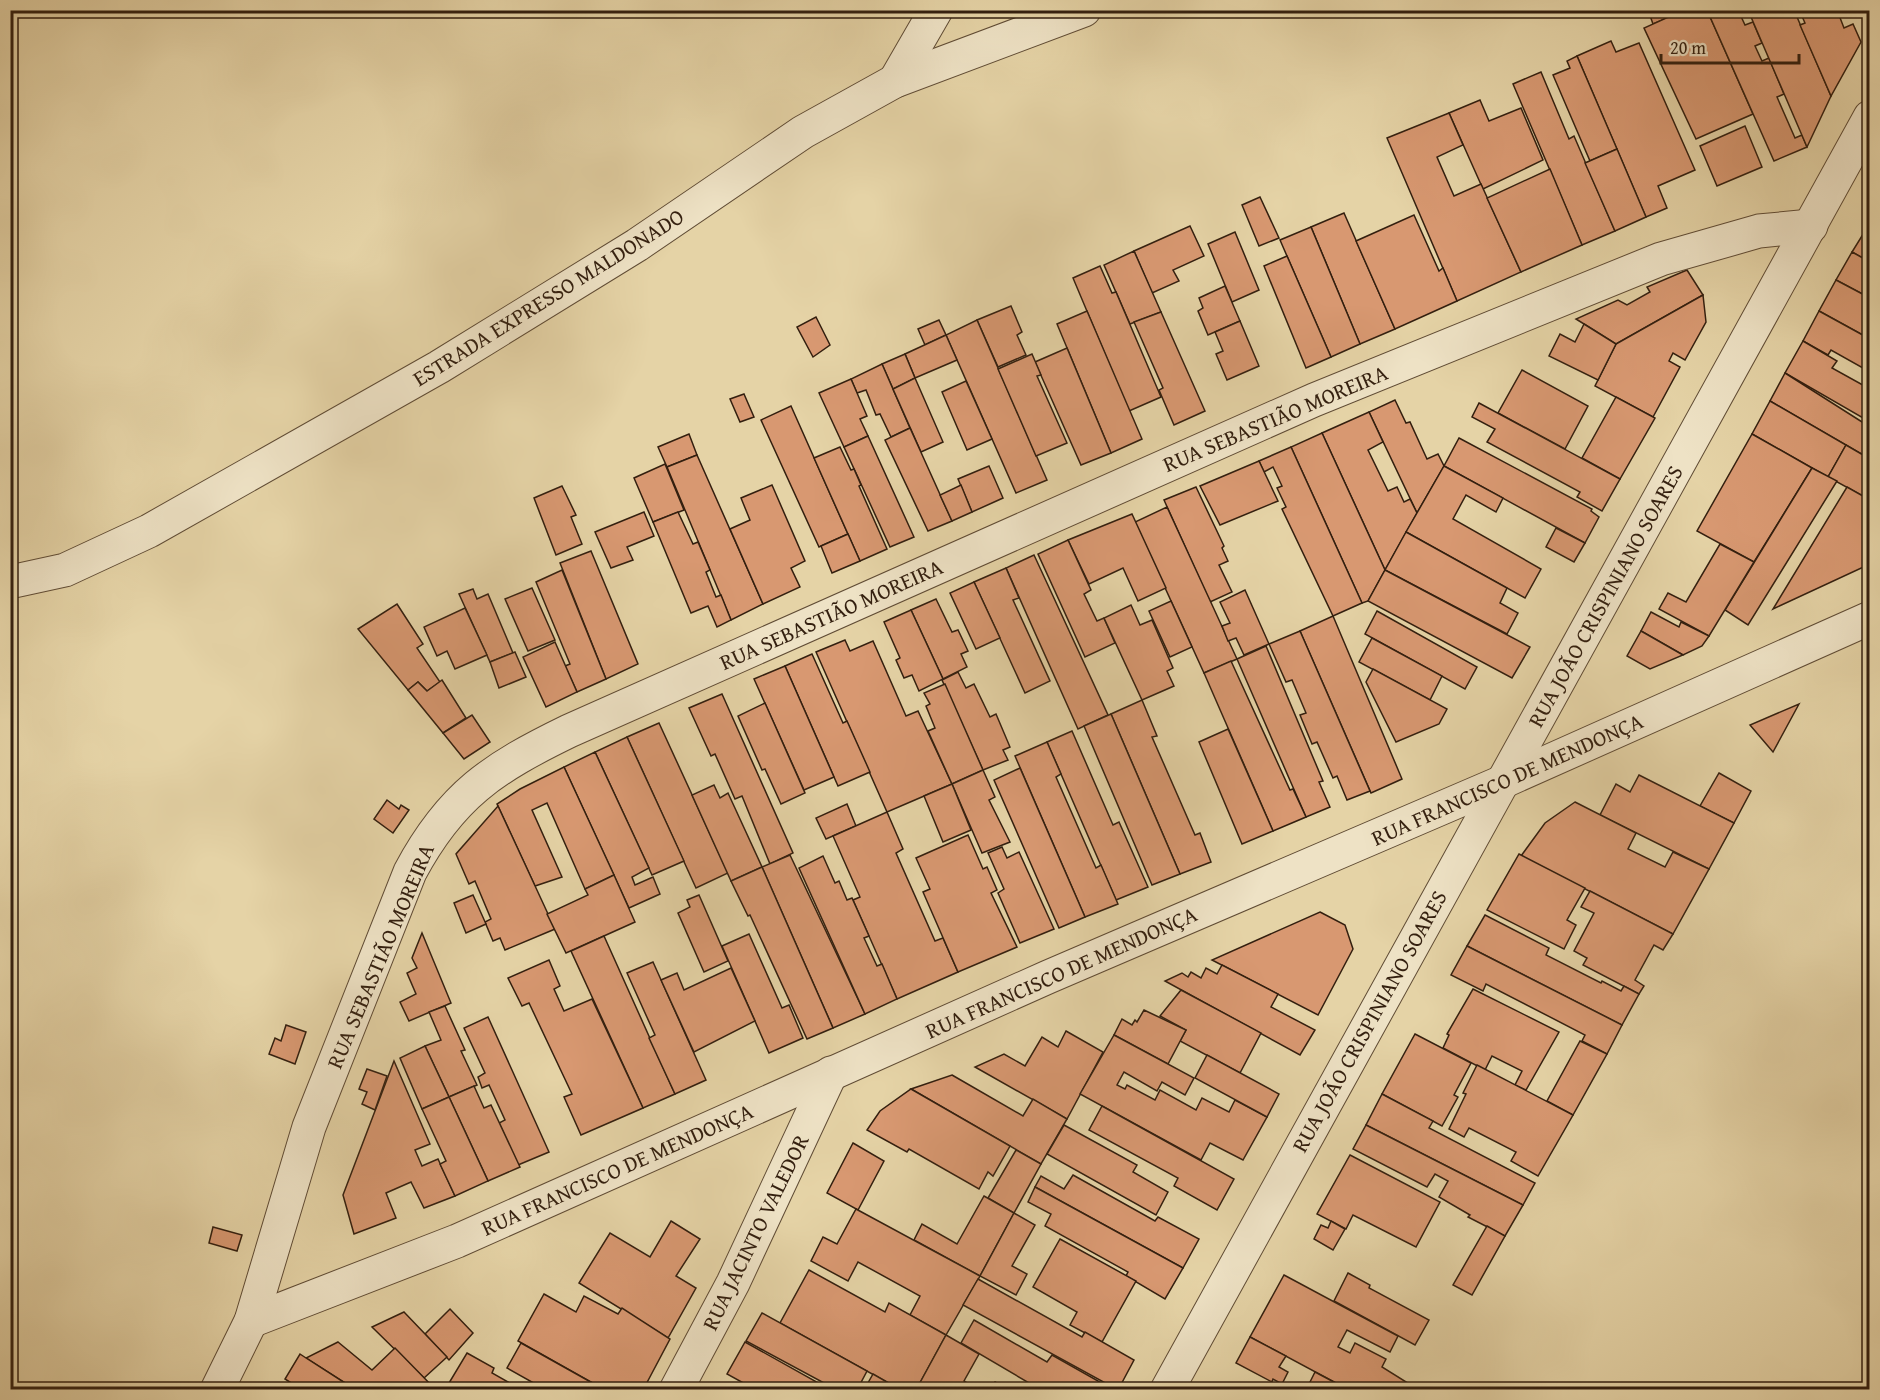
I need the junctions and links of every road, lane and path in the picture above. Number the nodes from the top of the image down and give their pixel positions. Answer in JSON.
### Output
{"nodes":[{"id":1,"x":936,"y":10,"type":"edge"},
{"id":2,"x":1084,"y":10,"type":"edge"},
{"id":3,"x":895,"y":81,"type":"junction"},
{"id":4,"x":1869,"y":117,"type":"edge"},
{"id":5,"x":1811,"y":226,"type":"junction"},
{"id":6,"x":10,"y":582,"type":"edge"},
{"id":7,"x":1869,"y":618,"type":"edge"},
{"id":8,"x":1500,"y":783,"type":"junction"},
{"id":9,"x":831,"y":1073,"type":"junction"},
{"id":10,"x":251,"y":1321,"type":"junction"},
{"id":11,"x":218,"y":1389,"type":"edge"},
{"id":12,"x":676,"y":1389,"type":"edge"},
{"id":13,"x":1167,"y":1389,"type":"edge"}],
"edges":[{"from":1,"to":3,"type":"street"},
{"from":2,"to":3,"type":"street","name":"ESTRADA EXPRESSO MALDONADO"},
{"from":3,"to":6,"type":"street","name":"ESTRADA EXPRESSO MALDONADO"},
{"from":4,"to":5,"type":"street","name":"RUA JOÃO CRISPINIANO SOARES"},
{"from":5,"to":8,"type":"street","name":"RUA JOÃO CRISPINIANO SOARES"},
{"from":5,"to":10,"type":"street","name":"RUA SEBASTIÃO MOREIRA"},
{"from":7,"to":8,"type":"street","name":"RUA FRANCISCO DE MENDONÇA"},
{"from":8,"to":9,"type":"street","name":"RUA FRANCISCO DE MENDONÇA"},
{"from":8,"to":13,"type":"street","name":"RUA JOÃO CRISPINIANO SOARES"},
{"from":9,"to":10,"type":"street","name":"RUA FRANCISCO DE MENDONÇA"},
{"from":9,"to":12,"type":"street","name":"RUA JACINTO VALEDOR"},
{"from":10,"to":11,"type":"street","name":"RUA SEBASTIÃO MOREIRA"}]}
